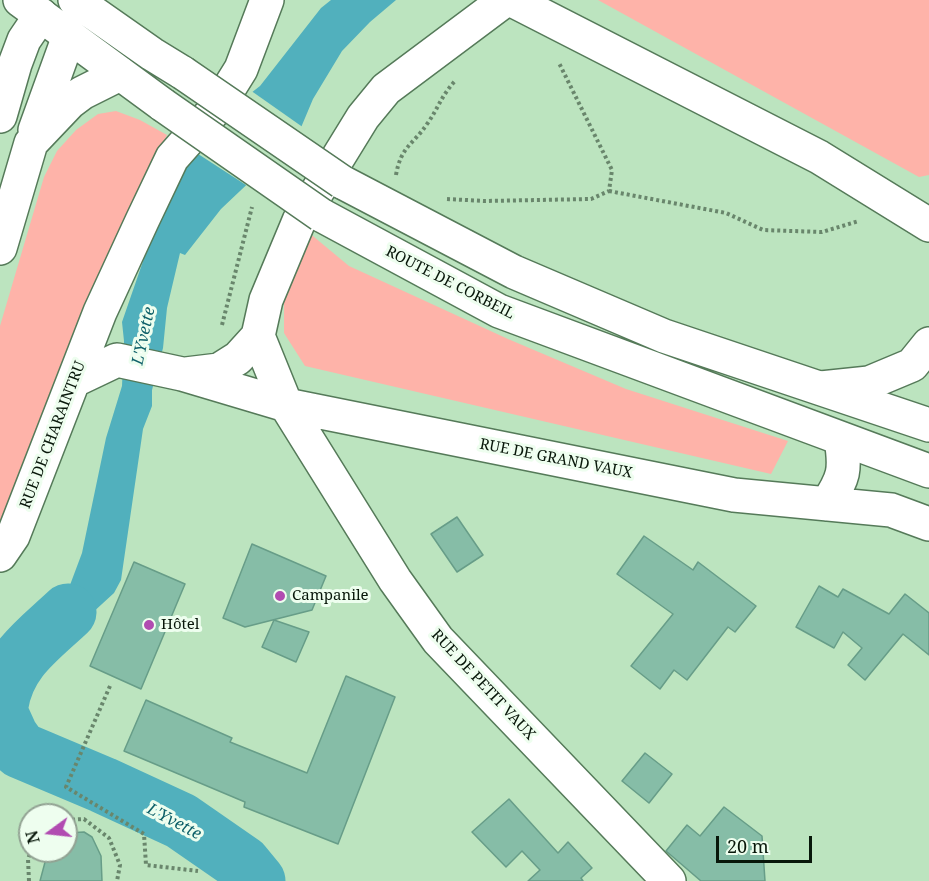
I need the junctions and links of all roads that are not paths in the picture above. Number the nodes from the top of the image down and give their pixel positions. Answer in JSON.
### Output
{"nodes":[{"id":1,"x":267,"y":0,"type":"edge"},
{"id":2,"x":505,"y":0,"type":"edge"},
{"id":3,"x":512,"y":0,"type":"edge"},
{"id":4,"x":81,"y":4,"type":"edge"},
{"id":5,"x":38,"y":5,"type":"edge"},
{"id":6,"x":69,"y":36,"type":"junction"},
{"id":7,"x":120,"y":74,"type":"junction"},
{"id":8,"x":2,"y":99,"type":"edge"},
{"id":9,"x":31,"y":143,"type":"junction"},
{"id":10,"x":920,"y":220,"type":"edge"},
{"id":11,"x":929,"y":247,"type":"edge"},
{"id":12,"x":0,"y":248,"type":"edge"},
{"id":13,"x":100,"y":312,"type":"junction"},
{"id":14,"x":258,"y":336,"type":"junction"},
{"id":15,"x":929,"y":344,"type":"edge"},
{"id":16,"x":117,"y":360,"type":"junction"},
{"id":17,"x":174,"y":373,"type":"junction"},
{"id":18,"x":75,"y":380,"type":"junction"},
{"id":19,"x":821,"y":388,"type":"junction"},
{"id":20,"x":286,"y":405,"type":"junction"},
{"id":21,"x":929,"y":425,"type":"edge"},
{"id":22,"x":841,"y":439,"type":"junction"},
{"id":23,"x":929,"y":471,"type":"edge"},
{"id":24,"x":929,"y":497,"type":"edge"},
{"id":25,"x":827,"y":504,"type":"junction"},
{"id":26,"x":891,"y":510,"type":"junction"},
{"id":27,"x":929,"y":524,"type":"edge"},
{"id":28,"x":0,"y":555,"type":"edge"},
{"id":29,"x":669,"y":881,"type":"edge"}],
"edges":[{"from":1,"to":13,"type":"main road","name":"RUE DE CHARAINTRU"},
{"from":2,"to":14,"type":"main road"},
{"from":3,"to":10,"type":"main road"},
{"from":4,"to":6,"type":"main road"},
{"from":4,"to":19,"type":"main road","bridge":true},
{"from":5,"to":6,"type":"main road","name":"ROUTE DE CORBEIL"},
{"from":5,"to":8,"type":"main road"},
{"from":6,"to":7,"type":"main road","name":"ROUTE DE CORBEIL"},
{"from":6,"to":9,"type":"main road"},
{"from":7,"to":9,"type":"main road"},
{"from":7,"to":22,"type":"main road","name":"ROUTE DE CORBEIL","bridge":true},
{"from":9,"to":12,"type":"main road"},
{"from":10,"to":11,"type":"main road"},
{"from":13,"to":16,"type":"main road"},
{"from":13,"to":18,"type":"main road","name":"RUE DE CHARAINTRU"},
{"from":14,"to":17,"type":"main road"},
{"from":14,"to":20,"type":"main road","name":"RUE DE PETIT VAUX"},
{"from":15,"to":19,"type":"main road"},
{"from":16,"to":17,"type":"main road","name":"RUE DE GRAND VAUX"},
{"from":16,"to":18,"type":"main road"},
{"from":17,"to":20,"type":"main road","name":"RUE DE GRAND VAUX"},
{"from":18,"to":28,"type":"main road","name":"RUE DE CHARAINTRU"},
{"from":19,"to":21,"type":"main road"},
{"from":20,"to":25,"type":"main road","name":"RUE DE GRAND VAUX"},
{"from":20,"to":29,"type":"main road","name":"RUE DE PETIT VAUX"},
{"from":22,"to":23,"type":"main road","name":"ROUTE DE CORBEIL"},
{"from":22,"to":25,"type":"main road"},
{"from":24,"to":26,"type":"main road","name":"RUE DE GRAND VAUX"},
{"from":25,"to":26,"type":"main road","name":"RUE DE GRAND VAUX"},
{"from":26,"to":27,"type":"main road","name":"RUE DE GRAND VAUX"}]}
